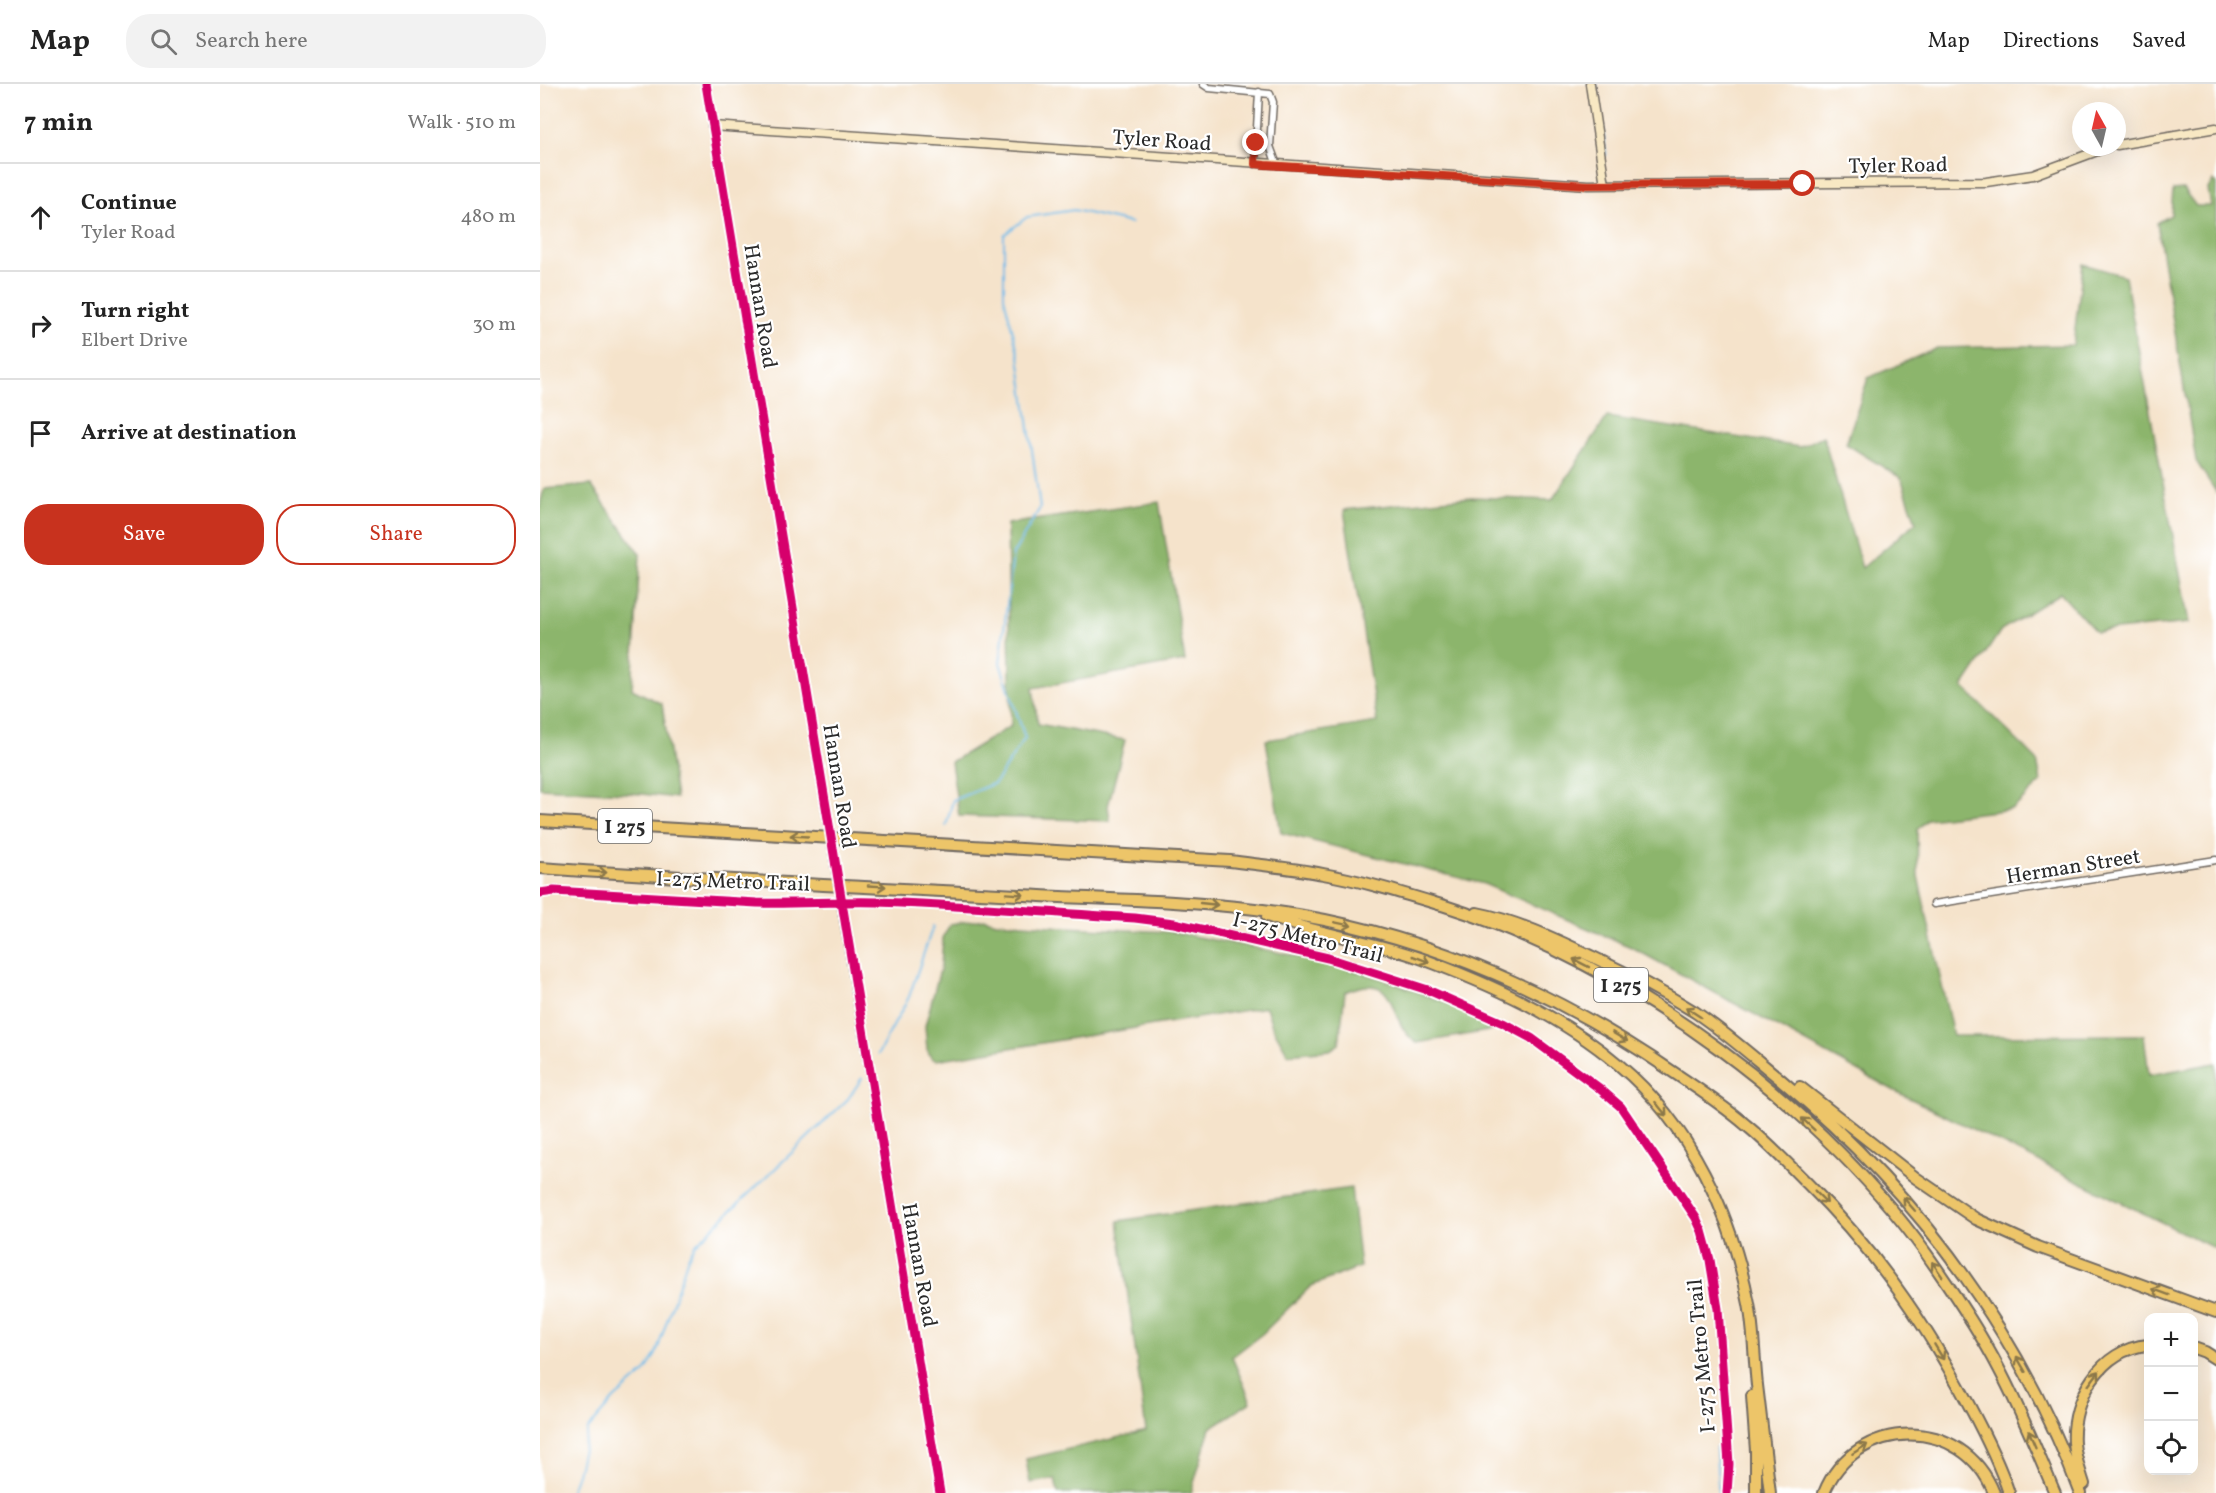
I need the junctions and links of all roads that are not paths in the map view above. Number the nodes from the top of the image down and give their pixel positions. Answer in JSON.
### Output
{"nodes":[{"id":1,"x":706,"y":84,"type":"edge"},
{"id":2,"x":1203,"y":84,"type":"edge"},
{"id":3,"x":1590,"y":84,"type":"edge"},
{"id":4,"x":1263,"y":92,"type":"junction"},
{"id":5,"x":712,"y":126,"type":"junction"},
{"id":6,"x":2216,"y":128,"type":"edge"},
{"id":7,"x":2126,"y":143,"type":"edge"},
{"id":8,"x":2084,"y":156,"type":"edge"},
{"id":9,"x":1255,"y":164,"type":"junction"},
{"id":10,"x":1277,"y":165,"type":"junction"},
{"id":11,"x":1605,"y":185,"type":"junction"},
{"id":12,"x":540,"y":821,"type":"edge"},
{"id":13,"x":2216,"y":860,"type":"edge"},
{"id":14,"x":540,"y":868,"type":"edge"},
{"id":15,"x":1934,"y":904,"type":"dead end"},
{"id":16,"x":1448,"y":907,"type":"junction"},
{"id":17,"x":1244,"y":908,"type":"junction"},
{"id":18,"x":1740,"y":1046,"type":"junction"},
{"id":19,"x":1742,"y":1279,"type":"junction"},
{"id":20,"x":2216,"y":1312,"type":"edge"},
{"id":21,"x":2144,"y":1346,"type":"edge"},
{"id":22,"x":2198,"y":1350,"type":"edge"},
{"id":23,"x":2216,"y":1359,"type":"edge"},
{"id":24,"x":940,"y":1493,"type":"edge"},
{"id":25,"x":1756,"y":1493,"type":"edge"},
{"id":26,"x":1770,"y":1493,"type":"edge"},
{"id":27,"x":1824,"y":1493,"type":"edge"},
{"id":28,"x":1994,"y":1493,"type":"edge"},
{"id":29,"x":2009,"y":1493,"type":"edge"},
{"id":30,"x":2055,"y":1493,"type":"edge"},
{"id":31,"x":2080,"y":1493,"type":"edge"},
{"id":32,"x":2087,"y":1493,"type":"edge"}],
"edges":[{"from":1,"to":5,"type":"street","name":"Hannan Road"},
{"from":2,"to":4,"type":"street"},
{"from":3,"to":11,"type":"street"},
{"from":4,"to":9,"type":"street"},
{"from":4,"to":10,"type":"street"},
{"from":5,"to":9,"type":"street","name":"Tyler Road"},
{"from":5,"to":24,"type":"street","name":"Hannan Road","bridge":true},
{"from":6,"to":7,"type":"street"},
{"from":8,"to":11,"type":"street","name":"Tyler Road"},
{"from":9,"to":10,"type":"street","name":"Tyler Road"},
{"from":10,"to":11,"type":"street","name":"Tyler Road"},
{"from":16,"to":12,"type":"highway","number":"I 275","one_way":true},
{"from":13,"to":15,"type":"street","name":"Herman Street"},
{"from":14,"to":17,"type":"highway","number":"I 275","one_way":true},
{"from":18,"to":16,"type":"highway","one_way":true},
{"from":30,"to":16,"type":"highway","number":"I 275","one_way":true},
{"from":17,"to":19,"type":"highway","one_way":true},
{"from":17,"to":29,"type":"highway","number":"I 275","one_way":true},
{"from":20,"to":18,"type":"highway","one_way":true},
{"from":31,"to":18,"type":"highway","one_way":true},
{"from":19,"to":25,"type":"highway"},
{"from":19,"to":26,"type":"highway"},
{"from":32,"to":21,"type":"highway","one_way":true},
{"from":22,"to":23,"type":"highway"},
{"from":27,"to":28,"type":"highway","one_way":true}]}
